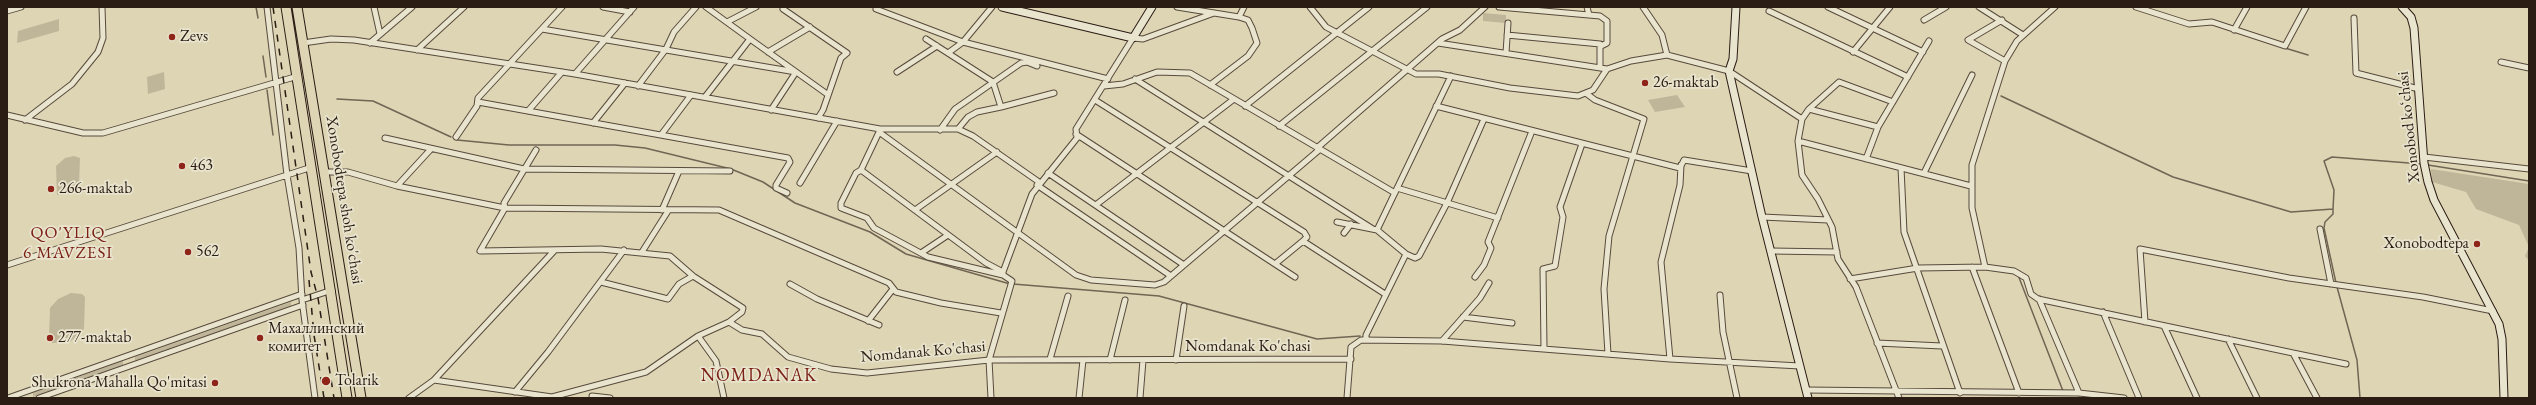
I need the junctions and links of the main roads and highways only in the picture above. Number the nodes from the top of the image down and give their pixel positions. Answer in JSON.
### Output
{"nodes":[{"id":1,"x":286,"y":7,"type":"edge"},
{"id":2,"x":298,"y":7,"type":"edge"},
{"id":3,"x":319,"y":138,"type":"junction"},
{"id":4,"x":308,"y":142,"type":"junction"},
{"id":5,"x":347,"y":398,"type":"edge"},
{"id":6,"x":361,"y":398,"type":"edge"}],
"edges":[{"from":1,"to":4,"type":"highway","name":"Xonobodtepa shoh ko'chasi"},
{"from":2,"to":3,"type":"highway","name":"Xonobodtepa shoh ko'chasi"},
{"from":3,"to":4,"type":"highway"},
{"from":3,"to":6,"type":"highway","name":"Xonobodtepa shoh ko'chasi"},
{"from":4,"to":5,"type":"highway","name":"Xonobodtepa shoh ko'chasi"}]}
